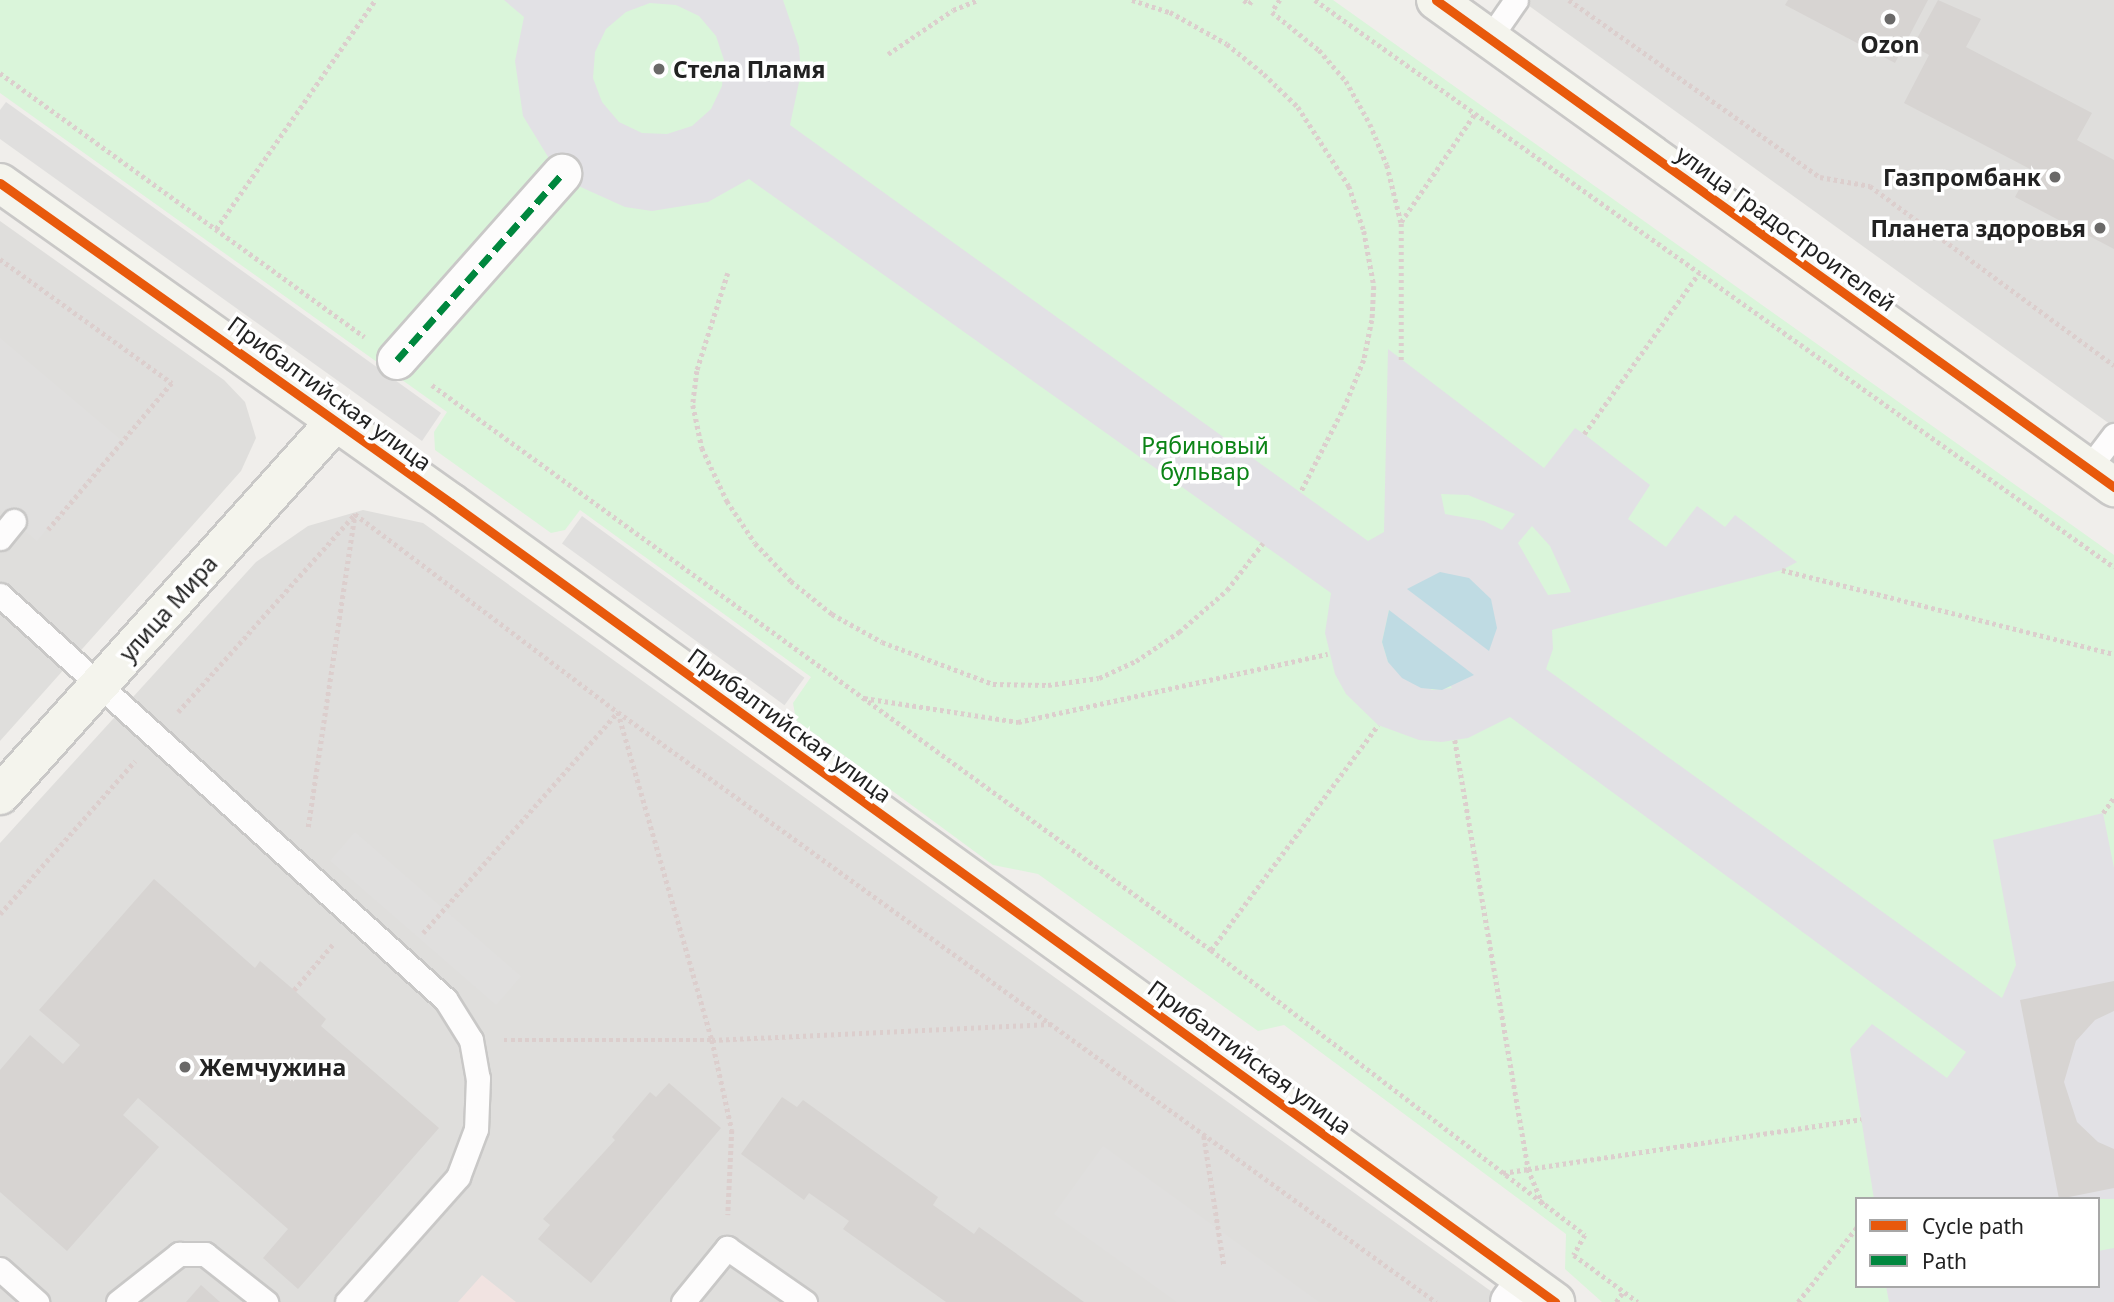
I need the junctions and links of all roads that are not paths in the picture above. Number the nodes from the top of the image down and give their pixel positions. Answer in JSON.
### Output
{"nodes":[{"id":1,"x":1436,"y":0,"type":"edge"},
{"id":2,"x":1516,"y":0,"type":"edge"},
{"id":3,"x":1489,"y":39,"type":"junction"},
{"id":4,"x":562,"y":174,"type":"dead end"},
{"id":5,"x":0,"y":183,"type":"edge"},
{"id":6,"x":397,"y":360,"type":"road end"},
{"id":7,"x":336,"y":421,"type":"junction"},
{"id":8,"x":2114,"y":435,"type":"edge"},
{"id":9,"x":2101,"y":478,"type":"edge"},
{"id":10,"x":0,"y":595,"type":"edge"},
{"id":11,"x":99,"y":684,"type":"junction"},
{"id":12,"x":0,"y":795,"type":"edge"},
{"id":13,"x":0,"y":1269,"type":"edge"},
{"id":14,"x":1530,"y":1295,"type":"edge"},
{"id":15,"x":37,"y":1302,"type":"edge"},
{"id":16,"x":118,"y":1302,"type":"edge"},
{"id":17,"x":266,"y":1302,"type":"edge"},
{"id":18,"x":347,"y":1302,"type":"edge"},
{"id":19,"x":683,"y":1302,"type":"edge"},
{"id":20,"x":806,"y":1302,"type":"edge"}],
"edges":[{"from":1,"to":3,"type":"street","name":"улица Градостроителей"},
{"from":2,"to":3,"type":"lane"},
{"from":3,"to":9,"type":"street","name":"улица Градостроителей"},
{"from":4,"to":6,"type":"street"},
{"from":5,"to":7,"type":"street","name":"Прибалтийская улица"},
{"from":7,"to":11,"type":"street","name":"улица Мира"},
{"from":7,"to":14,"type":"street","name":"Прибалтийская улица"},
{"from":8,"to":9,"type":"lane"},
{"from":10,"to":11,"type":"lane"},
{"from":11,"to":12,"type":"street","name":"улица Мира"},
{"from":11,"to":18,"type":"lane"},
{"from":13,"to":15,"type":"lane"},
{"from":16,"to":17,"type":"lane"},
{"from":19,"to":20,"type":"lane"}]}
